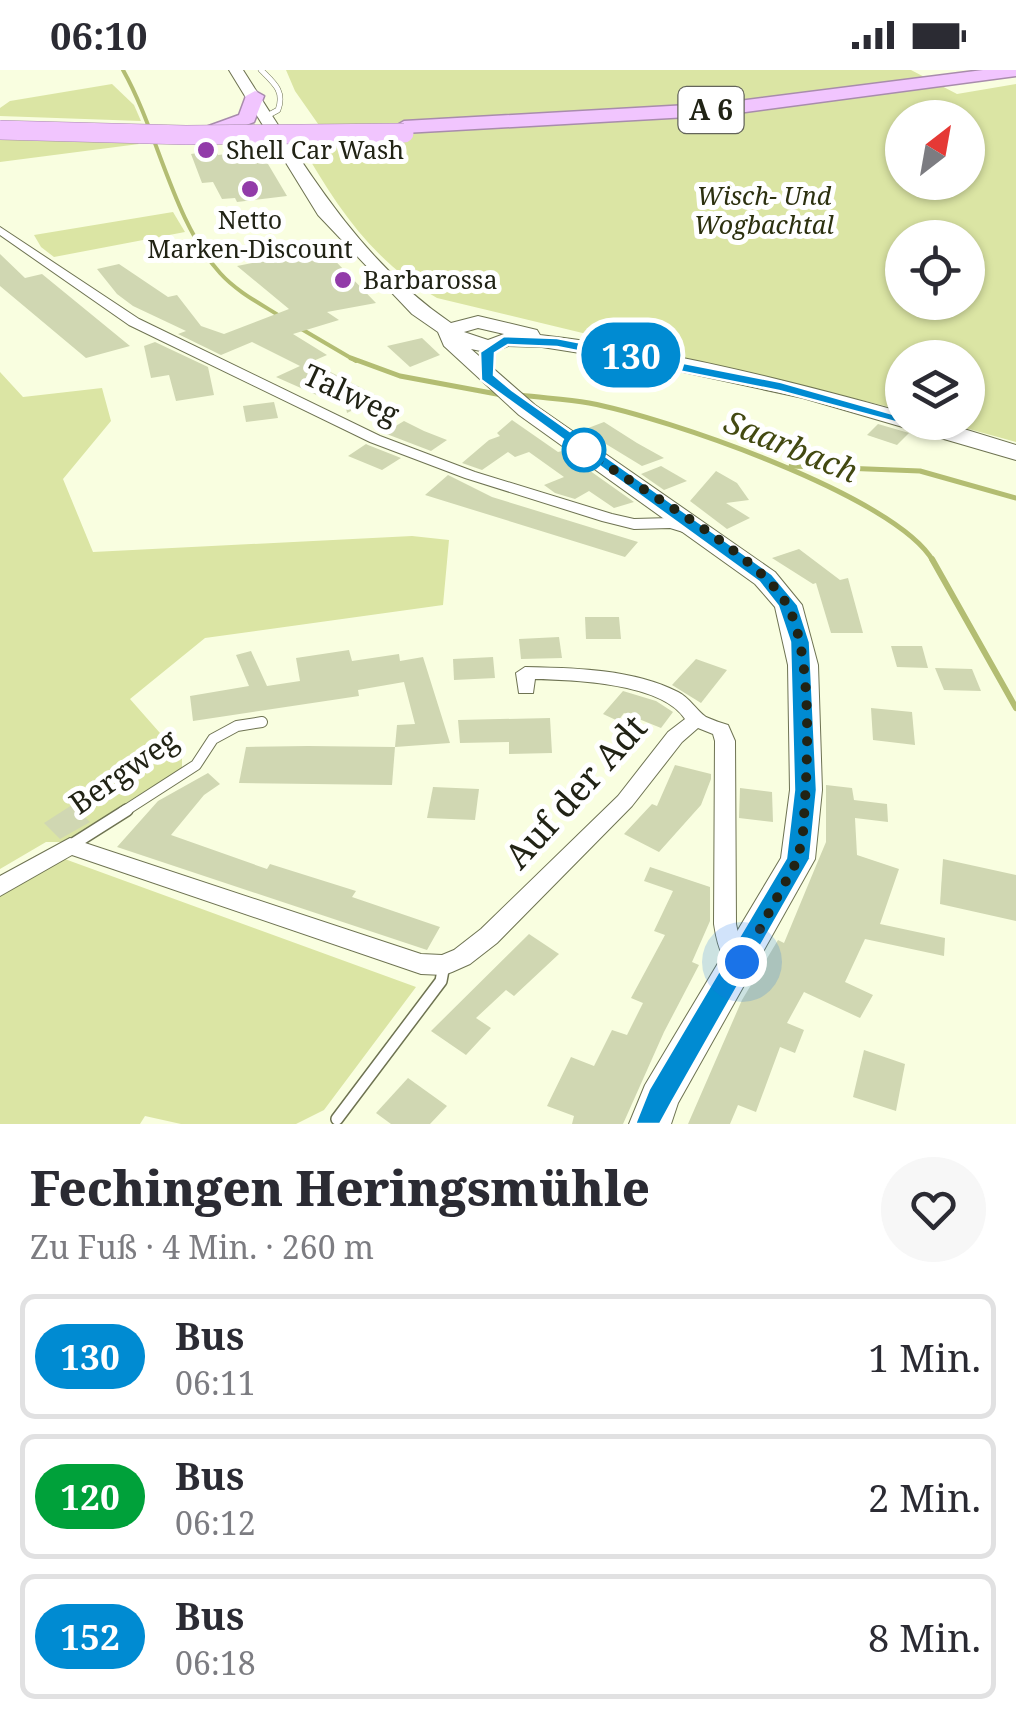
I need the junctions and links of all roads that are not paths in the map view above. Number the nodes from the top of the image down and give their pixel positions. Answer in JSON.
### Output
{"nodes":[{"id":1,"x":236,"y":70,"type":"edge"},
{"id":2,"x":261,"y":70,"type":"edge"},
{"id":3,"x":1016,"y":70,"type":"edge"},
{"id":4,"x":1016,"y":79,"type":"edge"},
{"id":5,"x":255,"y":96,"type":"junction"},
{"id":6,"x":0,"y":127,"type":"edge"},
{"id":7,"x":404,"y":130,"type":"junction"},
{"id":8,"x":215,"y":132,"type":"junction"},
{"id":9,"x":279,"y":136,"type":"junction"},
{"id":10,"x":252,"y":151,"type":"dead end"},
{"id":11,"x":264,"y":158,"type":"dead end"},
{"id":12,"x":0,"y":230,"type":"edge"},
{"id":13,"x":400,"y":286,"type":"junction"},
{"id":14,"x":458,"y":326,"type":"junction"},
{"id":15,"x":500,"y":339,"type":"junction"},
{"id":16,"x":576,"y":341,"type":"junction"},
{"id":17,"x":637,"y":356,"type":"junction"},
{"id":18,"x":491,"y":380,"type":"junction"},
{"id":19,"x":885,"y":414,"type":"edge"},
{"id":20,"x":974,"y":440,"type":"edge"},
{"id":21,"x":1016,"y":453,"type":"edge"},
{"id":22,"x":708,"y":534,"type":"junction"},
{"id":23,"x":526,"y":689,"type":"dead end"},
{"id":24,"x":696,"y":720,"type":"junction"},
{"id":25,"x":262,"y":722,"type":"dead end"},
{"id":26,"x":70,"y":846,"type":"junction"},
{"id":27,"x":0,"y":887,"type":"edge"},
{"id":28,"x":742,"y":962,"type":"junction"},
{"id":29,"x":444,"y":966,"type":"junction"},
{"id":30,"x":337,"y":1119,"type":"dead end"},
{"id":31,"x":650,"y":1124,"type":"edge"}],
"edges":[{"from":1,"to":5,"type":"main road"},
{"from":2,"to":9,"type":"lane"},
{"from":3,"to":7,"type":"highway","number":"A 6"},
{"from":4,"to":7,"type":"highway","number":"A 6"},
{"from":5,"to":8,"type":"highway"},
{"from":5,"to":9,"type":"main road"},
{"from":6,"to":7,"type":"highway","number":"A 6","bridge":true},
{"from":6,"to":8,"type":"highway","bridge":true},
{"from":8,"to":9,"type":"highway"},
{"from":9,"to":10,"type":"lane"},
{"from":9,"to":11,"type":"lane"},
{"from":9,"to":13,"type":"main road"},
{"from":12,"to":22,"type":"street","name":"Talweg"},
{"from":13,"to":14,"type":"main road"},
{"from":13,"to":16,"type":"main road"},
{"from":14,"to":15,"type":"main road"},
{"from":14,"to":18,"type":"main road"},
{"from":15,"to":16,"type":"main road"},
{"from":15,"to":17,"type":"main road"},
{"from":15,"to":18,"type":"main road"},
{"from":16,"to":17,"type":"main road"},
{"from":17,"to":19,"type":"main road"},
{"from":18,"to":22,"type":"main road"},
{"from":20,"to":21,"type":"main road"},
{"from":22,"to":28,"type":"main road"},
{"from":23,"to":24,"type":"street"},
{"from":24,"to":28,"type":"street","name":"Auf der Adt"},
{"from":24,"to":29,"type":"street","name":"Auf der Adt"},
{"from":25,"to":26,"type":"lane","name":"Bergweg"},
{"from":26,"to":27,"type":"street"},
{"from":26,"to":29,"type":"street"},
{"from":28,"to":31,"type":"main road"},
{"from":29,"to":30,"type":"lane","name":"Auf der Adt"}]}
